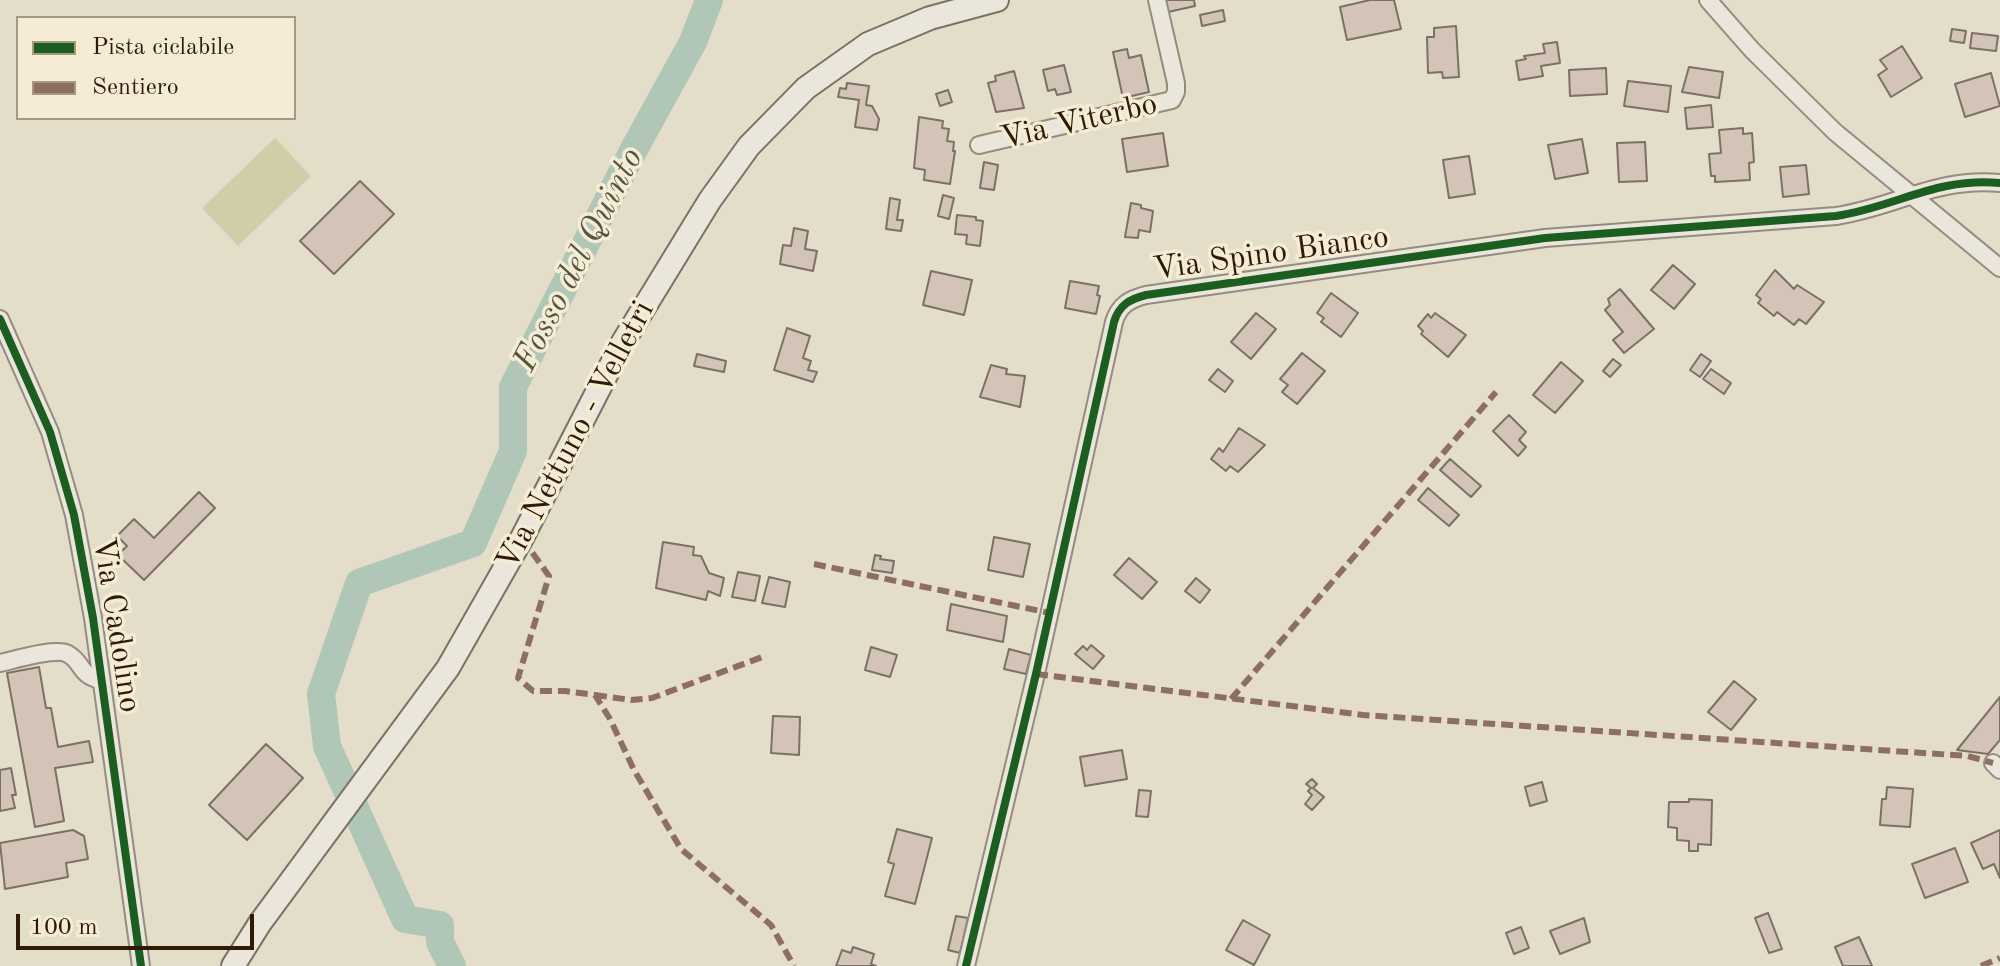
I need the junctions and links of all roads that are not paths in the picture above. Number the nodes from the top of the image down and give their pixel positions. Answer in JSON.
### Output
{"nodes":[{"id":1,"x":997,"y":0,"type":"edge"},
{"id":2,"x":1157,"y":0,"type":"edge"},
{"id":3,"x":1708,"y":0,"type":"edge"},
{"id":4,"x":979,"y":145,"type":"dead end"},
{"id":5,"x":2000,"y":183,"type":"edge"},
{"id":6,"x":1911,"y":194,"type":"junction"},
{"id":7,"x":2000,"y":268,"type":"edge"},
{"id":8,"x":0,"y":319,"type":"edge"},
{"id":9,"x":0,"y":663,"type":"edge"},
{"id":10,"x":101,"y":680,"type":"junction"},
{"id":11,"x":238,"y":957,"type":"edge"},
{"id":12,"x":140,"y":959,"type":"edge"},
{"id":13,"x":152,"y":966,"type":"edge"},
{"id":14,"x":218,"y":966,"type":"edge"},
{"id":15,"x":966,"y":966,"type":"edge"}],
"edges":[{"from":1,"to":11,"type":"main road","name":"Via Nettuno - Velletri"},
{"from":2,"to":4,"type":"street","name":"Via Viterbo"},
{"from":3,"to":6,"type":"street"},
{"from":5,"to":6,"type":"street"},
{"from":6,"to":7,"type":"street"},
{"from":6,"to":15,"type":"street","name":"Via Spino Bianco"},
{"from":8,"to":10,"type":"street","name":"Via Cadolino"},
{"from":9,"to":10,"type":"street"},
{"from":10,"to":12,"type":"street","name":"Via Cadolino"},
{"from":11,"to":14,"type":"street"},
{"from":12,"to":13,"type":"street","name":"Via Cadolino"}]}
